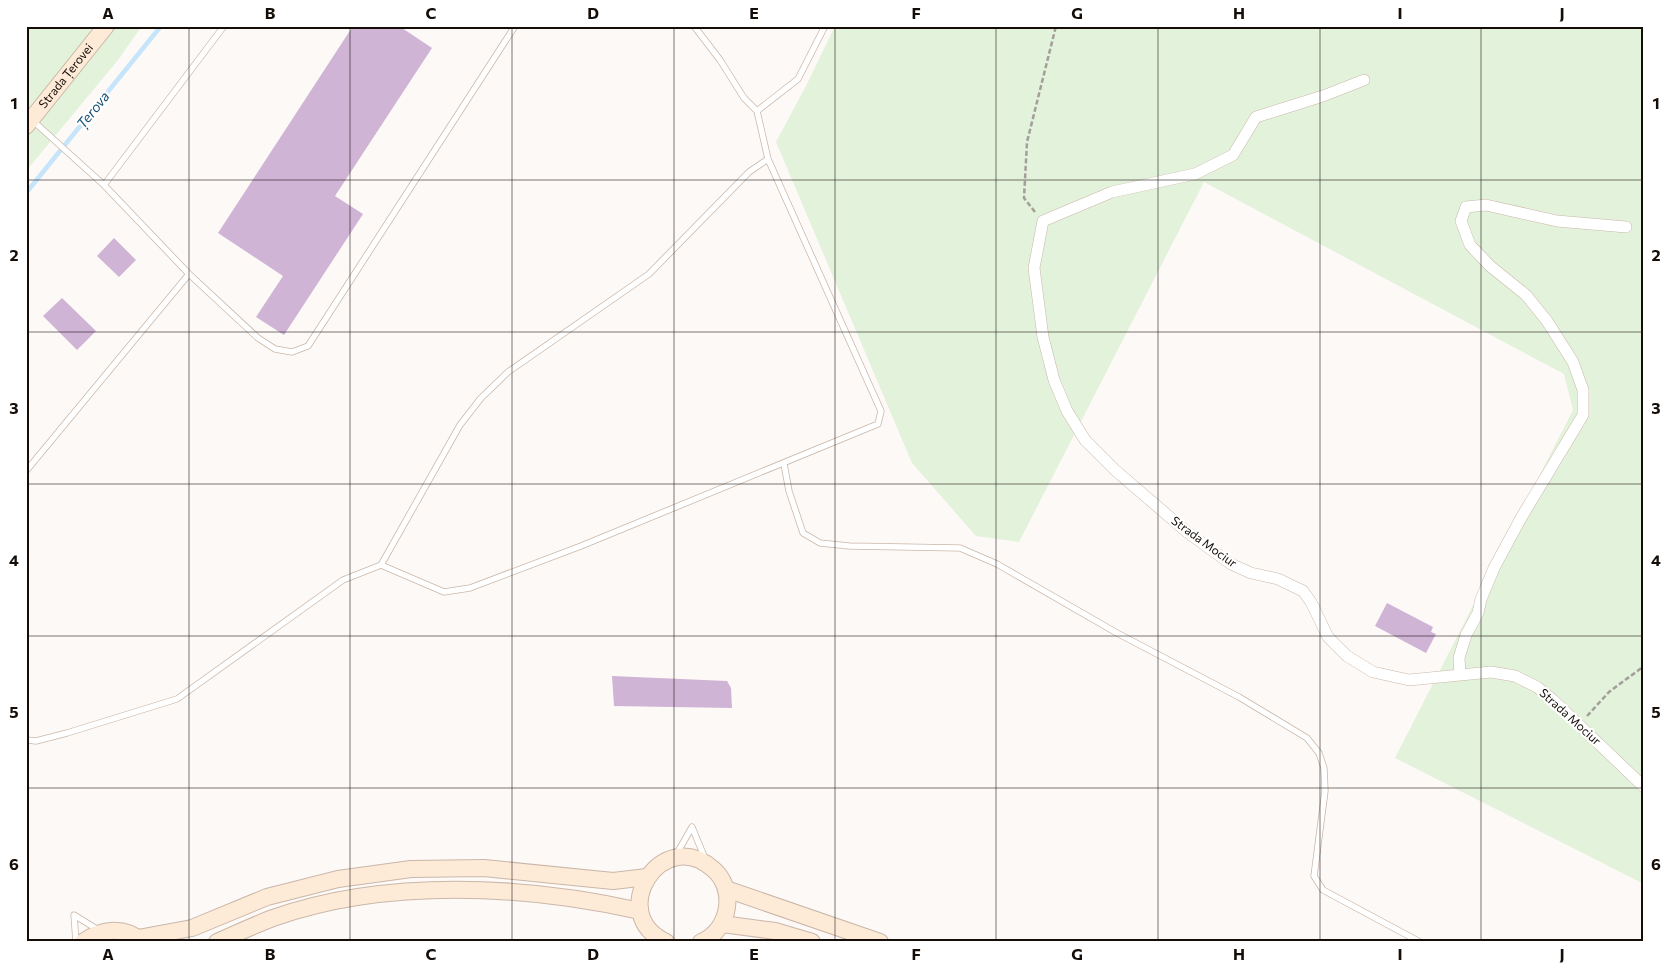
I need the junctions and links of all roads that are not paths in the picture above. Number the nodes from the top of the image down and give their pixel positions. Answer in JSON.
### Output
{"nodes":[{"id":1,"x":106,"y":26,"type":"edge"},
{"id":2,"x":224,"y":26,"type":"edge"},
{"id":3,"x":515,"y":26,"type":"edge"},
{"id":4,"x":694,"y":26,"type":"edge"},
{"id":5,"x":825,"y":26,"type":"edge"},
{"id":6,"x":1364,"y":80,"type":"dead end"},
{"id":7,"x":757,"y":111,"type":"junction"},
{"id":8,"x":29,"y":122,"type":"edge"},
{"id":9,"x":768,"y":159,"type":"junction"},
{"id":10,"x":104,"y":185,"type":"junction"},
{"id":11,"x":1626,"y":227,"type":"dead end"},
{"id":12,"x":190,"y":274,"type":"junction"},
{"id":13,"x":784,"y":464,"type":"junction"},
{"id":14,"x":26,"y":471,"type":"edge"},
{"id":15,"x":381,"y":565,"type":"junction"},
{"id":16,"x":1460,"y":674,"type":"junction"},
{"id":17,"x":26,"y":740,"type":"edge"},
{"id":18,"x":1644,"y":787,"type":"edge"},
{"id":19,"x":674,"y":858,"type":"junction"},
{"id":20,"x":706,"y":863,"type":"junction"},
{"id":21,"x":647,"y":877,"type":"junction"},
{"id":22,"x":726,"y":889,"type":"junction"},
{"id":23,"x":640,"y":911,"type":"junction"},
{"id":24,"x":722,"y":924,"type":"junction"},
{"id":25,"x":102,"y":932,"type":"junction"},
{"id":26,"x":140,"y":940,"type":"edge"},
{"id":27,"x":663,"y":941,"type":"edge"},
{"id":28,"x":76,"y":942,"type":"edge"},
{"id":29,"x":83,"y":942,"type":"edge"},
{"id":30,"x":217,"y":942,"type":"edge"},
{"id":31,"x":701,"y":942,"type":"edge"},
{"id":32,"x":812,"y":942,"type":"edge"},
{"id":33,"x":880,"y":942,"type":"edge"},
{"id":34,"x":1420,"y":942,"type":"edge"}],
"edges":[{"from":1,"to":8,"type":"street","name":"Strada Țerovei"},
{"from":2,"to":10,"type":"lane"},
{"from":3,"to":12,"type":"lane"},
{"from":4,"to":7,"type":"lane"},
{"from":5,"to":7,"type":"lane"},
{"from":6,"to":16,"type":"street","name":"Strada Mociur"},
{"from":7,"to":9,"type":"lane"},
{"from":8,"to":10,"type":"lane"},
{"from":9,"to":13,"type":"lane"},
{"from":9,"to":15,"type":"lane"},
{"from":10,"to":12,"type":"lane"},
{"from":11,"to":16,"type":"street"},
{"from":12,"to":14,"type":"lane"},
{"from":13,"to":15,"type":"lane"},
{"from":13,"to":34,"type":"lane"},
{"from":15,"to":17,"type":"lane"},
{"from":16,"to":18,"type":"street","name":"Strada Mociur"},
{"from":19,"to":20,"type":"street"},
{"from":19,"to":20,"type":"lane"},
{"from":19,"to":21,"type":"street"},
{"from":20,"to":22,"type":"street"},
{"from":21,"to":23,"type":"street"},
{"from":21,"to":26,"type":"street"},
{"from":22,"to":24,"type":"street"},
{"from":22,"to":33,"type":"street"},
{"from":23,"to":27,"type":"street"},
{"from":23,"to":30,"type":"street"},
{"from":24,"to":31,"type":"street"},
{"from":24,"to":32,"type":"street"},
{"from":25,"to":26,"type":"street"},
{"from":25,"to":28,"type":"lane"},
{"from":25,"to":29,"type":"street"}]}
